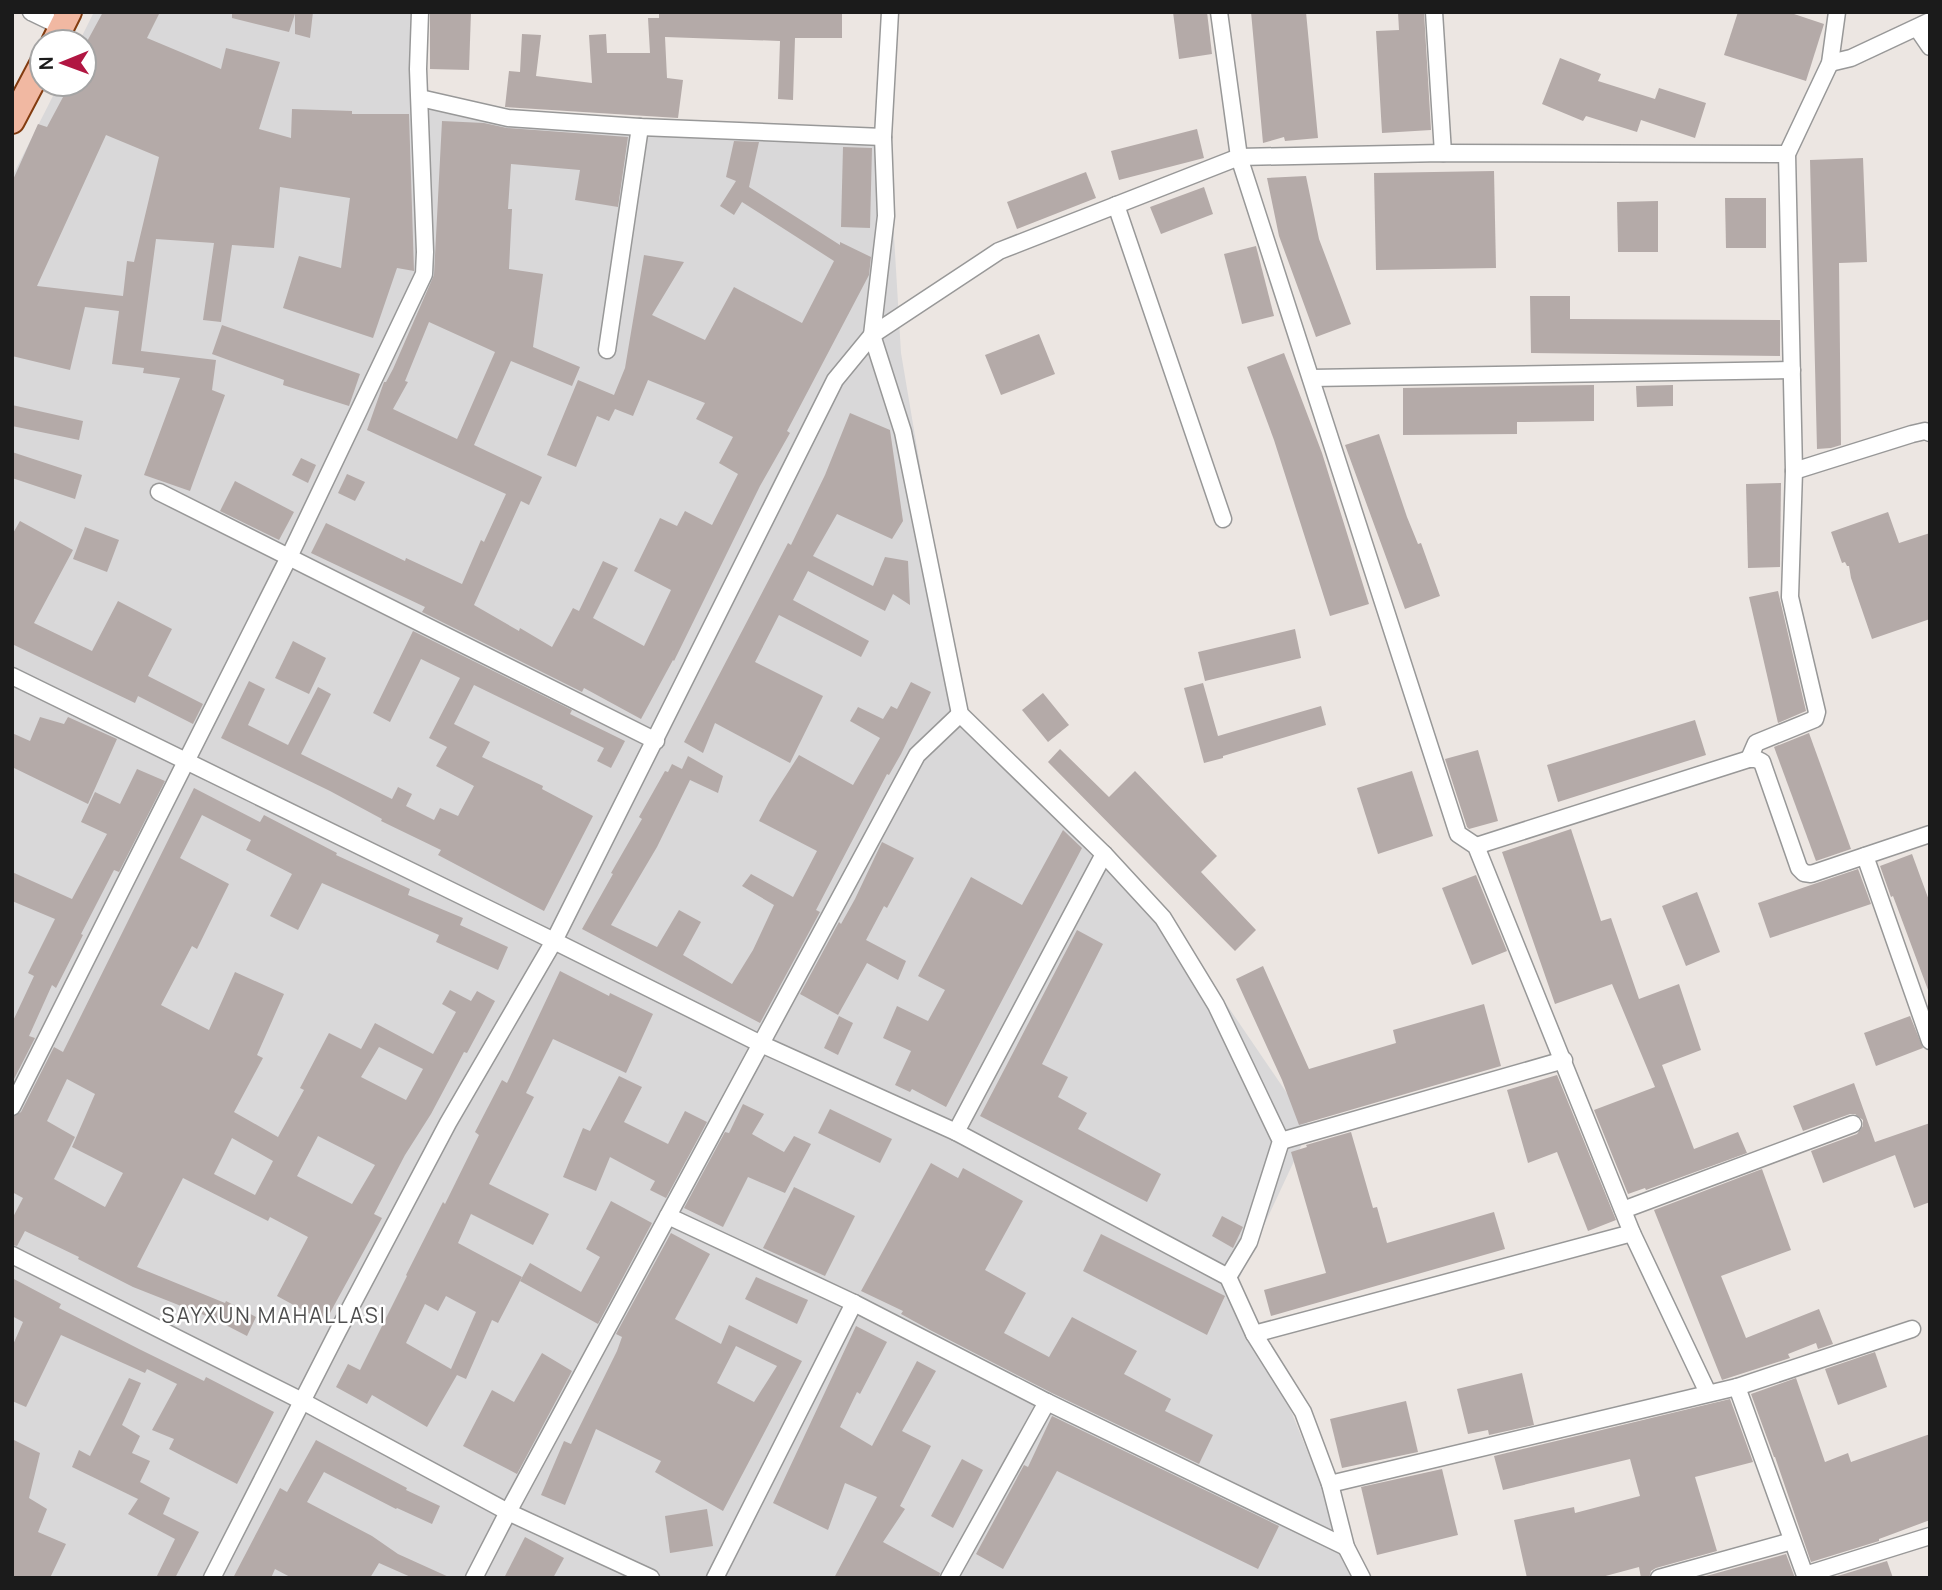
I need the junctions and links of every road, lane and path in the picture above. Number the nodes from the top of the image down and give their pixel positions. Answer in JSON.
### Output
{"nodes":[{"id":1,"x":31,"y":12,"type":"edge"},
{"id":2,"x":420,"y":12,"type":"edge"},
{"id":3,"x":890,"y":12,"type":"edge"},
{"id":4,"x":1219,"y":12,"type":"edge"},
{"id":5,"x":1434,"y":12,"type":"edge"},
{"id":6,"x":1837,"y":12,"type":"edge"},
{"id":7,"x":1923,"y":25,"type":"edge"},
{"id":8,"x":61,"y":27,"type":"edge"},
{"id":9,"x":1930,"y":47,"type":"edge"},
{"id":10,"x":1830,"y":63,"type":"junction"},
{"id":11,"x":28,"y":91,"type":"edge"},
{"id":12,"x":420,"y":98,"type":"junction"},
{"id":13,"x":12,"y":121,"type":"edge"},
{"id":14,"x":640,"y":127,"type":"junction"},
{"id":15,"x":883,"y":137,"type":"junction"},
{"id":16,"x":1443,"y":153,"type":"junction"},
{"id":17,"x":1787,"y":154,"type":"junction"},
{"id":18,"x":1239,"y":157,"type":"junction"},
{"id":19,"x":1116,"y":205,"type":"junction"},
{"id":20,"x":872,"y":335,"type":"junction"},
{"id":21,"x":607,"y":351,"type":"dead end"},
{"id":22,"x":1792,"y":370,"type":"junction"},
{"id":23,"x":1311,"y":378,"type":"junction"},
{"id":24,"x":1930,"y":433,"type":"edge"},
{"id":25,"x":1794,"y":471,"type":"junction"},
{"id":26,"x":159,"y":492,"type":"dead end"},
{"id":27,"x":1223,"y":519,"type":"dead end"},
{"id":28,"x":289,"y":556,"type":"junction"},
{"id":29,"x":12,"y":676,"type":"edge"},
{"id":30,"x":960,"y":714,"type":"junction"},
{"id":31,"x":656,"y":741,"type":"junction"},
{"id":32,"x":1749,"y":759,"type":"junction"},
{"id":33,"x":188,"y":761,"type":"junction"},
{"id":34,"x":1930,"y":834,"type":"edge"},
{"id":35,"x":1476,"y":846,"type":"junction"},
{"id":36,"x":1104,"y":854,"type":"junction"},
{"id":37,"x":1865,"y":856,"type":"junction"},
{"id":38,"x":554,"y":941,"type":"junction"},
{"id":39,"x":1930,"y":1041,"type":"edge"},
{"id":40,"x":761,"y":1044,"type":"junction"},
{"id":41,"x":1564,"y":1060,"type":"junction"},
{"id":42,"x":12,"y":1107,"type":"edge"},
{"id":43,"x":1853,"y":1124,"type":"dead end"},
{"id":44,"x":956,"y":1132,"type":"junction"},
{"id":45,"x":1281,"y":1141,"type":"junction"},
{"id":46,"x":1623,"y":1209,"type":"junction"},
{"id":47,"x":668,"y":1216,"type":"junction"},
{"id":48,"x":1632,"y":1233,"type":"junction"},
{"id":49,"x":12,"y":1255,"type":"edge"},
{"id":50,"x":1228,"y":1277,"type":"junction"},
{"id":51,"x":854,"y":1303,"type":"junction"},
{"id":52,"x":1912,"y":1329,"type":"dead end"},
{"id":53,"x":1254,"y":1334,"type":"junction"},
{"id":54,"x":1737,"y":1387,"type":"junction"},
{"id":55,"x":1708,"y":1393,"type":"junction"},
{"id":56,"x":302,"y":1401,"type":"junction"},
{"id":57,"x":1047,"y":1402,"type":"junction"},
{"id":58,"x":1330,"y":1484,"type":"junction"},
{"id":59,"x":508,"y":1512,"type":"junction"},
{"id":60,"x":1930,"y":1536,"type":"edge"},
{"id":61,"x":1792,"y":1541,"type":"junction"},
{"id":62,"x":1346,"y":1547,"type":"junction"},
{"id":63,"x":1805,"y":1577,"type":"edge"},
{"id":64,"x":212,"y":1578,"type":"edge"},
{"id":65,"x":474,"y":1578,"type":"edge"},
{"id":66,"x":651,"y":1578,"type":"edge"},
{"id":67,"x":715,"y":1578,"type":"edge"},
{"id":68,"x":949,"y":1578,"type":"edge"},
{"id":69,"x":1362,"y":1578,"type":"edge"},
{"id":70,"x":1659,"y":1578,"type":"edge"}],
"edges":[{"from":1,"to":8,"type":"street"},
{"from":2,"to":12,"type":"street"},
{"from":3,"to":15,"type":"street"},
{"from":4,"to":18,"type":"street"},
{"from":5,"to":16,"type":"street"},
{"from":6,"to":10,"type":"street"},
{"from":7,"to":9,"type":"street"},
{"from":7,"to":10,"type":"street"},
{"from":10,"to":17,"type":"street"},
{"from":11,"to":13,"type":"main road"},
{"from":12,"to":14,"type":"street"},
{"from":12,"to":28,"type":"street"},
{"from":14,"to":15,"type":"street"},
{"from":14,"to":21,"type":"street"},
{"from":15,"to":20,"type":"street"},
{"from":16,"to":17,"type":"street"},
{"from":16,"to":18,"type":"street"},
{"from":17,"to":22,"type":"street"},
{"from":18,"to":19,"type":"street"},
{"from":18,"to":23,"type":"street"},
{"from":19,"to":20,"type":"street"},
{"from":19,"to":27,"type":"street"},
{"from":20,"to":30,"type":"street"},
{"from":20,"to":31,"type":"street"},
{"from":22,"to":23,"type":"street"},
{"from":22,"to":25,"type":"street"},
{"from":23,"to":35,"type":"street"},
{"from":24,"to":25,"type":"street"},
{"from":25,"to":32,"type":"street"},
{"from":26,"to":28,"type":"street"},
{"from":28,"to":31,"type":"street"},
{"from":28,"to":33,"type":"street"},
{"from":29,"to":33,"type":"street"},
{"from":30,"to":36,"type":"street"},
{"from":30,"to":40,"type":"street"},
{"from":31,"to":38,"type":"street"},
{"from":32,"to":35,"type":"street"},
{"from":32,"to":37,"type":"street"},
{"from":33,"to":38,"type":"street"},
{"from":33,"to":42,"type":"street"},
{"from":34,"to":37,"type":"street"},
{"from":35,"to":41,"type":"street"},
{"from":36,"to":44,"type":"street"},
{"from":36,"to":45,"type":"street"},
{"from":37,"to":39,"type":"street"},
{"from":38,"to":40,"type":"street"},
{"from":38,"to":56,"type":"street"},
{"from":40,"to":44,"type":"street"},
{"from":40,"to":47,"type":"street"},
{"from":41,"to":45,"type":"street"},
{"from":41,"to":46,"type":"street"},
{"from":43,"to":46,"type":"street"},
{"from":44,"to":50,"type":"street"},
{"from":45,"to":50,"type":"street"},
{"from":46,"to":48,"type":"street"},
{"from":47,"to":51,"type":"street"},
{"from":47,"to":59,"type":"street"},
{"from":48,"to":53,"type":"street"},
{"from":48,"to":55,"type":"street"},
{"from":49,"to":56,"type":"street"},
{"from":50,"to":53,"type":"street"},
{"from":51,"to":57,"type":"street"},
{"from":51,"to":67,"type":"street"},
{"from":52,"to":54,"type":"street"},
{"from":53,"to":58,"type":"street"},
{"from":54,"to":55,"type":"street"},
{"from":54,"to":61,"type":"street"},
{"from":55,"to":58,"type":"street"},
{"from":56,"to":59,"type":"street"},
{"from":56,"to":64,"type":"street"},
{"from":57,"to":62,"type":"street"},
{"from":57,"to":68,"type":"street"},
{"from":58,"to":62,"type":"street"},
{"from":59,"to":65,"type":"street"},
{"from":59,"to":66,"type":"street"},
{"from":60,"to":63,"type":"street"},
{"from":61,"to":63,"type":"street"},
{"from":61,"to":70,"type":"street"},
{"from":62,"to":69,"type":"street"}]}
